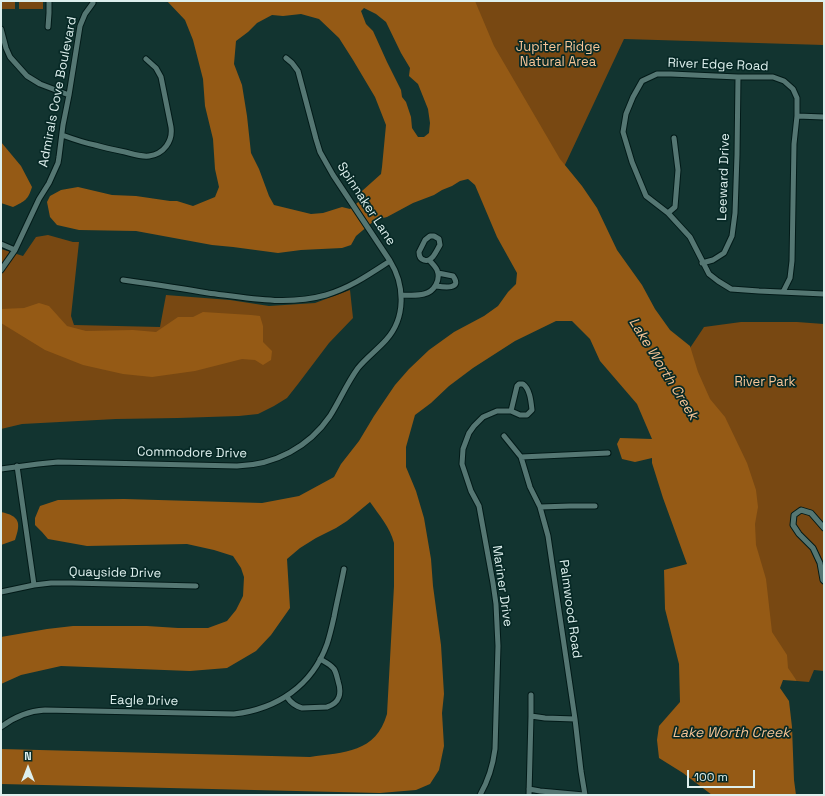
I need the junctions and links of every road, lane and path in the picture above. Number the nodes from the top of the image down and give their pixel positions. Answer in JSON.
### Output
{"nodes":[{"id":1,"x":49,"y":1,"type":"edge"},
{"id":2,"x":93,"y":3,"type":"dead end"},
{"id":3,"x":48,"y":27,"type":"dead end"},
{"id":4,"x":1,"y":29,"type":"edge"},
{"id":5,"x":286,"y":58,"type":"dead end"},
{"id":6,"x":146,"y":59,"type":"dead end"},
{"id":7,"x":738,"y":77,"type":"junction"},
{"id":8,"x":69,"y":95,"type":"junction"},
{"id":9,"x":797,"y":116,"type":"junction"},
{"id":10,"x":824,"y":117,"type":"edge"},
{"id":11,"x":62,"y":135,"type":"junction"},
{"id":12,"x":674,"y":138,"type":"dead end"},
{"id":13,"x":668,"y":213,"type":"junction"},
{"id":14,"x":1,"y":244,"type":"edge"},
{"id":15,"x":15,"y":250,"type":"junction"},
{"id":16,"x":429,"y":260,"type":"junction"},
{"id":17,"x":390,"y":261,"type":"junction"},
{"id":18,"x":702,"y":263,"type":"junction"},
{"id":19,"x":1,"y":270,"type":"edge"},
{"id":20,"x":438,"y":273,"type":"junction"},
{"id":21,"x":123,"y":280,"type":"dead end"},
{"id":22,"x":436,"y":286,"type":"junction"},
{"id":23,"x":783,"y":292,"type":"junction"},
{"id":24,"x":824,"y":294,"type":"edge"},
{"id":25,"x":401,"y":296,"type":"junction"},
{"id":26,"x":512,"y":411,"type":"junction"},
{"id":27,"x":504,"y":436,"type":"dead end"},
{"id":28,"x":608,"y":453,"type":"dead end"},
{"id":29,"x":520,"y":457,"type":"junction"},
{"id":30,"x":17,"y":466,"type":"junction"},
{"id":31,"x":1,"y":469,"type":"edge"},
{"id":32,"x":594,"y":506,"type":"dead end"},
{"id":33,"x":540,"y":507,"type":"junction"},
{"id":34,"x":824,"y":528,"type":"edge"},
{"id":35,"x":344,"y":569,"type":"dead end"},
{"id":36,"x":824,"y":581,"type":"edge"},
{"id":37,"x":34,"y":585,"type":"junction"},
{"id":38,"x":196,"y":586,"type":"dead end"},
{"id":39,"x":1,"y":592,"type":"edge"},
{"id":40,"x":320,"y":660,"type":"junction"},
{"id":41,"x":531,"y":695,"type":"dead end"},
{"id":42,"x":287,"y":696,"type":"junction"},
{"id":43,"x":531,"y":716,"type":"junction"},
{"id":44,"x":575,"y":719,"type":"junction"},
{"id":45,"x":1,"y":727,"type":"edge"},
{"id":46,"x":529,"y":792,"type":"edge"},
{"id":47,"x":480,"y":795,"type":"edge"},
{"id":48,"x":585,"y":795,"type":"edge"}],
"edges":[{"from":1,"to":3,"type":"street"},
{"from":2,"to":8,"type":"street","name":"Admirals Cove Boulevard"},
{"from":4,"to":8,"type":"street"},
{"from":5,"to":17,"type":"street","name":"Spinnaker Lane"},
{"from":6,"to":11,"type":"street"},
{"from":7,"to":9,"type":"street","name":"River Edge Road"},
{"from":7,"to":13,"type":"street","name":"River Edge Road"},
{"from":7,"to":18,"type":"street","name":"Leeward Drive"},
{"from":8,"to":11,"type":"street","name":"Admirals Cove Boulevard"},
{"from":9,"to":10,"type":"street"},
{"from":9,"to":23,"type":"street","name":"River Edge Road"},
{"from":11,"to":15,"type":"street","name":"Admirals Cove Boulevard"},
{"from":12,"to":13,"type":"street"},
{"from":13,"to":18,"type":"street","name":"River Edge Road"},
{"from":14,"to":15,"type":"street"},
{"from":15,"to":19,"type":"street","name":"Admirals Cove Boulevard"},
{"from":16,"to":16,"type":"street"},
{"from":16,"to":20,"type":"street"},
{"from":17,"to":21,"type":"street","name":"Spinnaker Lane"},
{"from":17,"to":25,"type":"street","name":"Commodore Drive"},
{"from":18,"to":23,"type":"street","name":"River Edge Road"},
{"from":20,"to":22,"type":"street"},
{"from":20,"to":22,"type":"street"},
{"from":22,"to":25,"type":"street"},
{"from":23,"to":24,"type":"street","name":"River Edge Road"},
{"from":25,"to":30,"type":"street","name":"Commodore Drive"},
{"from":26,"to":26,"type":"street","name":"Mariner Drive"},
{"from":26,"to":47,"type":"street","name":"Mariner Drive"},
{"from":27,"to":29,"type":"street","name":"Palmwood Road"},
{"from":28,"to":29,"type":"street"},
{"from":29,"to":33,"type":"street","name":"Palmwood Road"},
{"from":30,"to":31,"type":"street","name":"Commodore Drive"},
{"from":30,"to":37,"type":"street"},
{"from":32,"to":33,"type":"street"},
{"from":33,"to":44,"type":"street","name":"Palmwood Road"},
{"from":34,"to":36,"type":"street"},
{"from":35,"to":40,"type":"street","name":"Eagle Drive"},
{"from":37,"to":38,"type":"street","name":"Quayside Drive"},
{"from":37,"to":39,"type":"street","name":"Quayside Drive"},
{"from":40,"to":42,"type":"street","name":"Eagle Drive"},
{"from":40,"to":42,"type":"street"},
{"from":41,"to":43,"type":"street"},
{"from":42,"to":45,"type":"street","name":"Eagle Drive"},
{"from":43,"to":44,"type":"street"},
{"from":43,"to":46,"type":"street"},
{"from":44,"to":48,"type":"street","name":"Palmwood Road"},
{"from":46,"to":48,"type":"street"}]}
